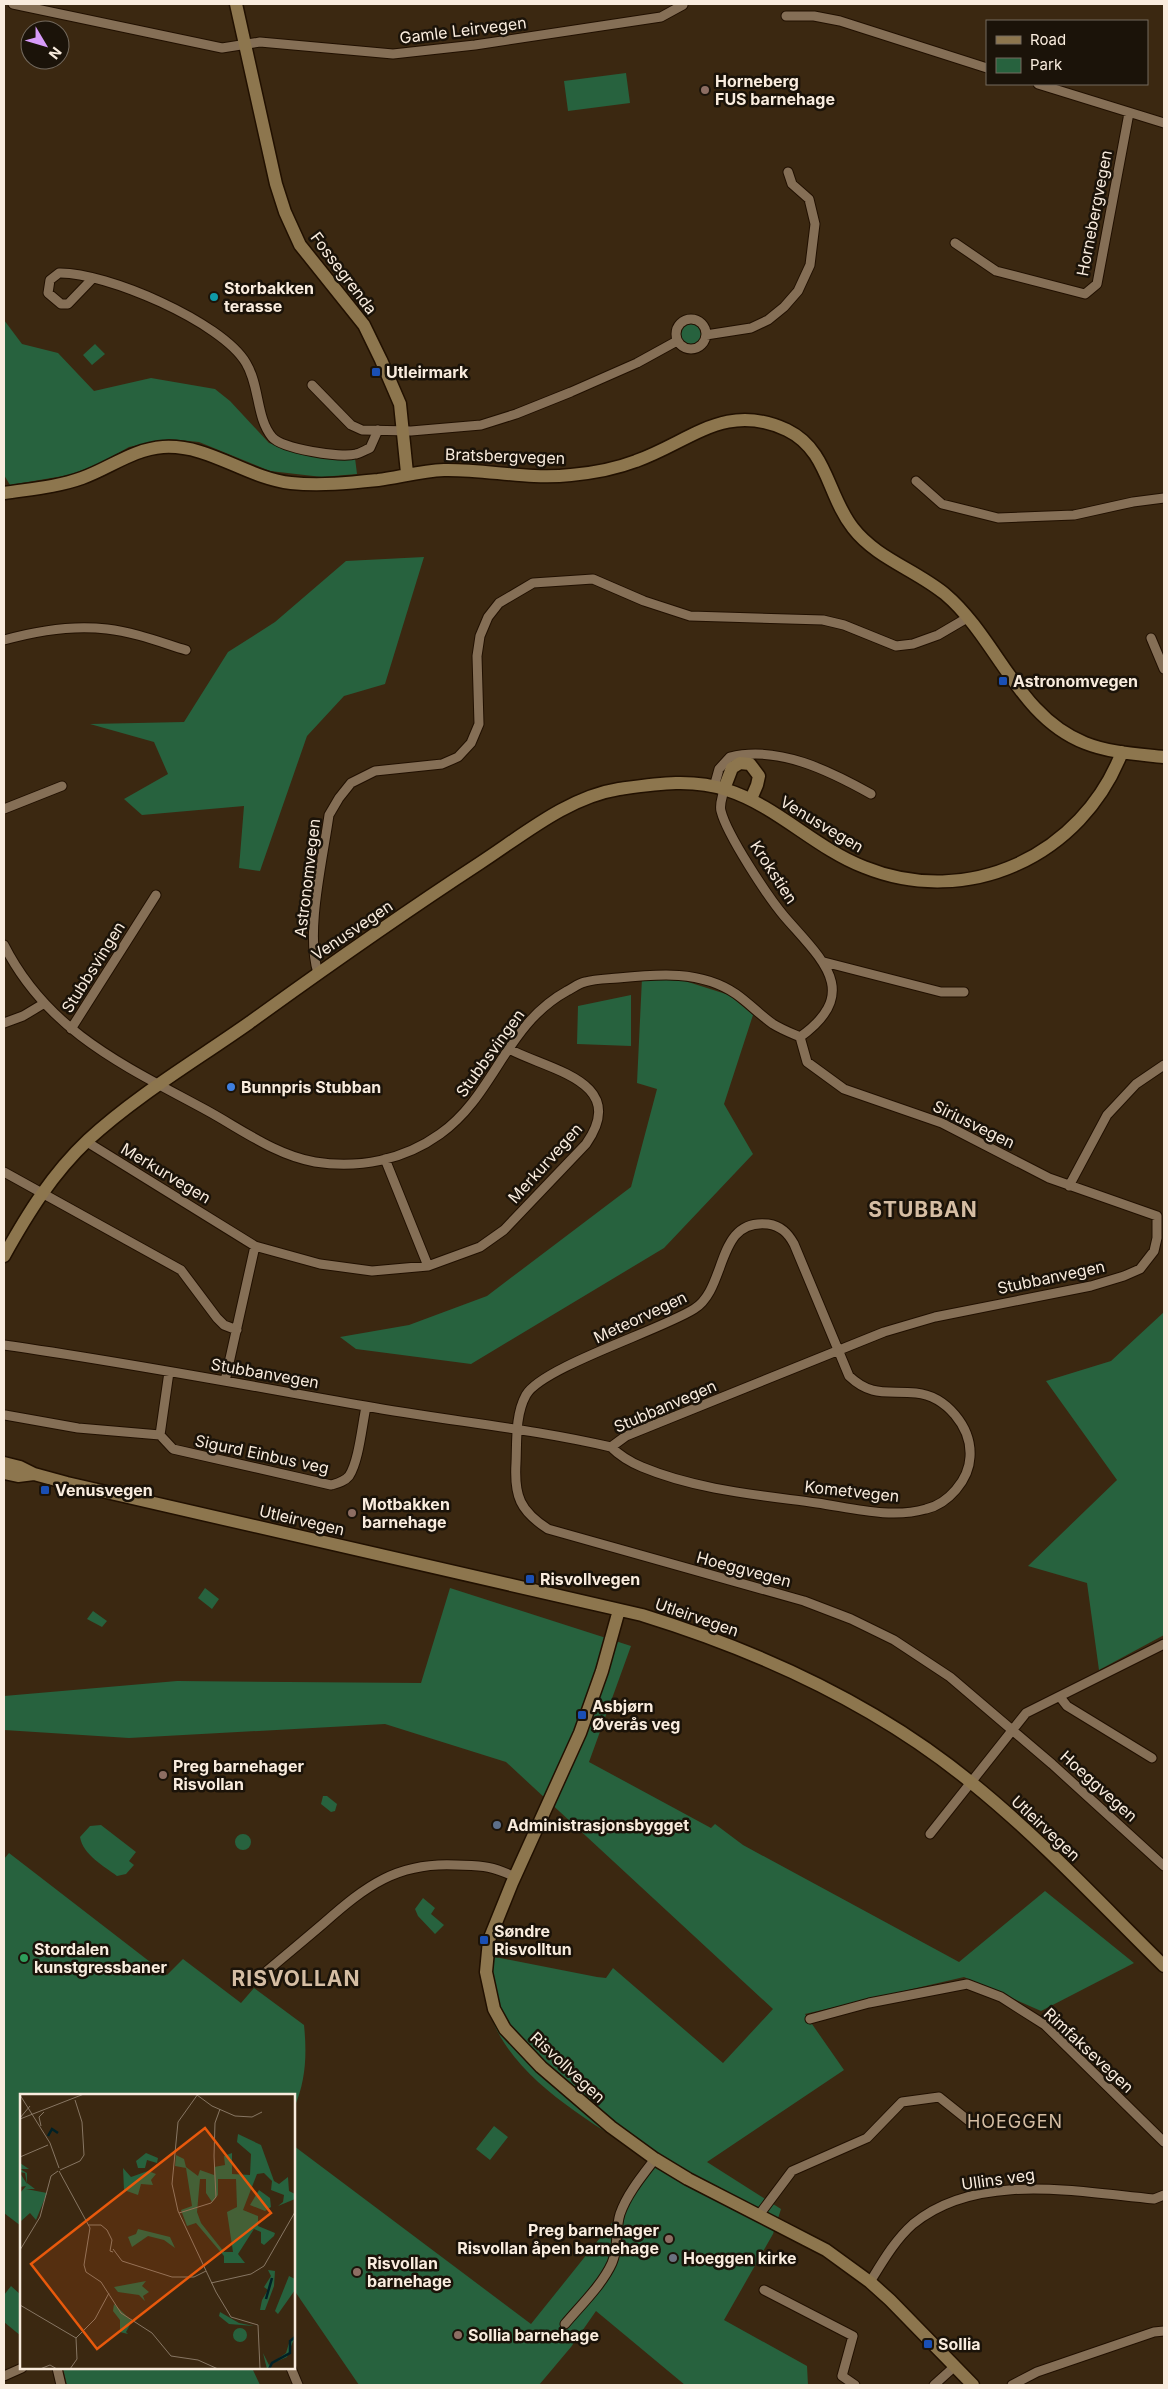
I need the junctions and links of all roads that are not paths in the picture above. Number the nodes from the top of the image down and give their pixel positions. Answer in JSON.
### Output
{"nodes":[{"id":1,"x":13,"y":4,"type":"edge"},
{"id":2,"x":236,"y":4,"type":"edge"},
{"id":3,"x":683,"y":5,"type":"dead end"},
{"id":4,"x":786,"y":16,"type":"dead end"},
{"id":5,"x":244,"y":45,"type":"junction"},
{"id":6,"x":986,"y":68,"type":"edge"},
{"id":7,"x":1041,"y":85,"type":"edge"},
{"id":8,"x":1129,"y":113,"type":"junction"},
{"id":9,"x":1164,"y":123,"type":"edge"},
{"id":10,"x":788,"y":172,"type":"dead end"},
{"id":11,"x":956,"y":243,"type":"dead end"},
{"id":12,"x":93,"y":278,"type":"junction"},
{"id":13,"x":706,"y":335,"type":"junction"},
{"id":14,"x":677,"y":341,"type":"junction"},
{"id":15,"x":312,"y":385,"type":"dead end"},
{"id":16,"x":378,"y":430,"type":"junction"},
{"id":17,"x":404,"y":430,"type":"junction"},
{"id":18,"x":407,"y":473,"type":"junction"},
{"id":19,"x":916,"y":481,"type":"dead end"},
{"id":20,"x":4,"y":493,"type":"edge"},
{"id":21,"x":1164,"y":498,"type":"edge"},
{"id":22,"x":968,"y":618,"type":"junction"},
{"id":23,"x":1151,"y":638,"type":"dead end"},
{"id":24,"x":4,"y":640,"type":"edge"},
{"id":25,"x":186,"y":650,"type":"dead end"},
{"id":26,"x":1164,"y":668,"type":"edge"},
{"id":27,"x":1122,"y":752,"type":"junction"},
{"id":28,"x":1164,"y":757,"type":"edge"},
{"id":29,"x":62,"y":786,"type":"dead end"},
{"id":30,"x":719,"y":788,"type":"junction"},
{"id":31,"x":872,"y":794,"type":"dead end"},
{"id":32,"x":751,"y":799,"type":"junction"},
{"id":33,"x":4,"y":809,"type":"edge"},
{"id":34,"x":156,"y":896,"type":"dead end"},
{"id":35,"x":4,"y":945,"type":"edge"},
{"id":36,"x":824,"y":962,"type":"junction"},
{"id":37,"x":318,"y":973,"type":"junction"},
{"id":38,"x":964,"y":992,"type":"dead end"},
{"id":39,"x":43,"y":1004,"type":"junction"},
{"id":40,"x":4,"y":1023,"type":"edge"},
{"id":41,"x":71,"y":1029,"type":"junction"},
{"id":42,"x":800,"y":1037,"type":"junction"},
{"id":43,"x":509,"y":1049,"type":"junction"},
{"id":44,"x":1164,"y":1065,"type":"edge"},
{"id":45,"x":160,"y":1084,"type":"junction"},
{"id":46,"x":87,"y":1142,"type":"junction"},
{"id":47,"x":385,"y":1160,"type":"junction"},
{"id":48,"x":4,"y":1172,"type":"edge"},
{"id":49,"x":1069,"y":1186,"type":"junction"},
{"id":50,"x":40,"y":1193,"type":"junction"},
{"id":51,"x":1160,"y":1213,"type":"edge"},
{"id":52,"x":255,"y":1246,"type":"junction"},
{"id":53,"x":4,"y":1256,"type":"edge"},
{"id":54,"x":428,"y":1266,"type":"junction"},
{"id":55,"x":237,"y":1330,"type":"junction"},
{"id":56,"x":4,"y":1345,"type":"edge"},
{"id":57,"x":838,"y":1350,"type":"junction"},
{"id":58,"x":169,"y":1372,"type":"junction"},
{"id":59,"x":225,"y":1381,"type":"junction"},
{"id":60,"x":366,"y":1407,"type":"junction"},
{"id":61,"x":5,"y":1415,"type":"dead end"},
{"id":62,"x":517,"y":1429,"type":"junction"},
{"id":63,"x":160,"y":1435,"type":"junction"},
{"id":64,"x":611,"y":1447,"type":"junction"},
{"id":65,"x":4,"y":1463,"type":"edge"},
{"id":66,"x":4,"y":1472,"type":"edge"},
{"id":67,"x":34,"y":1474,"type":"junction"},
{"id":68,"x":619,"y":1610,"type":"junction"},
{"id":69,"x":1164,"y":1644,"type":"edge"},
{"id":70,"x":1060,"y":1697,"type":"junction"},
{"id":71,"x":1013,"y":1730,"type":"junction"},
{"id":72,"x":1152,"y":1758,"type":"dead end"},
{"id":73,"x":972,"y":1783,"type":"junction"},
{"id":74,"x":930,"y":1834,"type":"dead end"},
{"id":75,"x":1164,"y":1866,"type":"edge"},
{"id":76,"x":515,"y":1877,"type":"junction"},
{"id":77,"x":1164,"y":1966,"type":"edge"},
{"id":78,"x":260,"y":1977,"type":"dead end"},
{"id":79,"x":810,"y":2019,"type":"dead end"},
{"id":80,"x":969,"y":2121,"type":"dead end"},
{"id":81,"x":1164,"y":2142,"type":"edge"},
{"id":82,"x":655,"y":2159,"type":"junction"},
{"id":83,"x":1164,"y":2195,"type":"edge"},
{"id":84,"x":759,"y":2215,"type":"junction"},
{"id":85,"x":870,"y":2282,"type":"junction"},
{"id":86,"x":764,"y":2290,"type":"dead end"},
{"id":87,"x":565,"y":2324,"type":"dead end"},
{"id":88,"x":1164,"y":2331,"type":"edge"},
{"id":89,"x":954,"y":2366,"type":"junction"},
{"id":90,"x":20,"y":2369,"type":"edge"},
{"id":91,"x":57,"y":2369,"type":"edge"},
{"id":92,"x":291,"y":2369,"type":"edge"},
{"id":93,"x":4,"y":2376,"type":"edge"},
{"id":94,"x":61,"y":2385,"type":"edge"},
{"id":95,"x":298,"y":2385,"type":"edge"},
{"id":96,"x":855,"y":2385,"type":"edge"},
{"id":97,"x":934,"y":2385,"type":"edge"},
{"id":98,"x":973,"y":2385,"type":"edge"},
{"id":99,"x":1012,"y":2385,"type":"edge"}],
"edges":[{"from":1,"to":5,"type":"street"},
{"from":2,"to":5,"type":"street","name":"Fossegrenda"},
{"from":3,"to":5,"type":"street","name":"Gamle Leirvegen"},
{"from":4,"to":6,"type":"street"},
{"from":5,"to":17,"type":"street","name":"Fossegrenda"},
{"from":7,"to":8,"type":"street"},
{"from":8,"to":9,"type":"street"},
{"from":8,"to":11,"type":"street","name":"Hornebergvegen"},
{"from":10,"to":13,"type":"street"},
{"from":12,"to":12,"type":"street"},
{"from":12,"to":16,"type":"street"},
{"from":13,"to":14,"type":"street"},
{"from":13,"to":14,"type":"street"},
{"from":14,"to":17,"type":"street"},
{"from":15,"to":16,"type":"street"},
{"from":16,"to":17,"type":"street"},
{"from":17,"to":18,"type":"street","name":"Fossegrenda"},
{"from":18,"to":20,"type":"street","name":"Bratsbergvegen"},
{"from":18,"to":22,"type":"street","name":"Bratsbergvegen"},
{"from":19,"to":21,"type":"street"},
{"from":22,"to":27,"type":"street","name":"Bratsbergvegen"},
{"from":22,"to":37,"type":"street","name":"Astronomvegen"},
{"from":23,"to":26,"type":"street"},
{"from":24,"to":25,"type":"street"},
{"from":27,"to":28,"type":"street","name":"Bratsbergvegen"},
{"from":27,"to":32,"type":"street","name":"Venusvegen"},
{"from":29,"to":33,"type":"street"},
{"from":30,"to":31,"type":"street","name":"Krokstien"},
{"from":30,"to":32,"type":"street","name":"Venusvegen"},
{"from":30,"to":32,"type":"street"},
{"from":30,"to":36,"type":"street","name":"Krokstien"},
{"from":30,"to":37,"type":"street","name":"Venusvegen"},
{"from":34,"to":41,"type":"street","name":"Stubbsvingen"},
{"from":35,"to":39,"type":"street","name":"Stubbsvingen"},
{"from":36,"to":38,"type":"street"},
{"from":36,"to":42,"type":"street","name":"Krokstien"},
{"from":37,"to":45,"type":"street","name":"Venusvegen"},
{"from":39,"to":40,"type":"street"},
{"from":39,"to":41,"type":"street","name":"Stubbsvingen"},
{"from":41,"to":45,"type":"street","name":"Stubbsvingen"},
{"from":42,"to":43,"type":"street","name":"Stubbsvingen"},
{"from":42,"to":49,"type":"street","name":"Siriusvegen"},
{"from":43,"to":47,"type":"street","name":"Stubbsvingen"},
{"from":43,"to":54,"type":"street","name":"Merkurvegen"},
{"from":44,"to":49,"type":"street"},
{"from":45,"to":46,"type":"street","name":"Venusvegen"},
{"from":45,"to":47,"type":"street","name":"Stubbsvingen"},
{"from":46,"to":50,"type":"street","name":"Venusvegen"},
{"from":46,"to":52,"type":"street","name":"Merkurvegen"},
{"from":47,"to":54,"type":"street"},
{"from":48,"to":50,"type":"street"},
{"from":49,"to":51,"type":"street","name":"Siriusvegen"},
{"from":50,"to":53,"type":"street","name":"Venusvegen"},
{"from":50,"to":55,"type":"street"},
{"from":51,"to":57,"type":"street","name":"Stubbanvegen"},
{"from":52,"to":54,"type":"street","name":"Merkurvegen"},
{"from":52,"to":55,"type":"street"},
{"from":55,"to":59,"type":"street"},
{"from":56,"to":58,"type":"street","name":"Stubbanvegen"},
{"from":57,"to":62,"type":"street","name":"Meteorvegen"},
{"from":57,"to":64,"type":"street","name":"Stubbanvegen"},
{"from":57,"to":64,"type":"street","name":"Kometvegen"},
{"from":58,"to":59,"type":"street","name":"Stubbanvegen"},
{"from":58,"to":63,"type":"street"},
{"from":59,"to":60,"type":"street","name":"Stubbanvegen"},
{"from":60,"to":62,"type":"street","name":"Stubbanvegen"},
{"from":60,"to":63,"type":"street","name":"Sigurd Einbus veg"},
{"from":61,"to":63,"type":"street"},
{"from":62,"to":64,"type":"street","name":"Stubbanvegen"},
{"from":62,"to":71,"type":"street","name":"Hoeggvegen"},
{"from":65,"to":67,"type":"street","name":"Utleirvegen"},
{"from":66,"to":67,"type":"street","name":"Utleirvegen"},
{"from":67,"to":68,"type":"street","name":"Utleirvegen"},
{"from":68,"to":73,"type":"street","name":"Utleirvegen"},
{"from":68,"to":76,"type":"street","name":"Risvollvegen"},
{"from":69,"to":70,"type":"street"},
{"from":70,"to":71,"type":"street"},
{"from":70,"to":72,"type":"street"},
{"from":71,"to":73,"type":"street"},
{"from":71,"to":75,"type":"street","name":"Hoeggvegen"},
{"from":73,"to":74,"type":"street"},
{"from":73,"to":77,"type":"street","name":"Utleirvegen"},
{"from":76,"to":78,"type":"street"},
{"from":76,"to":82,"type":"street","name":"Risvollvegen"},
{"from":79,"to":81,"type":"street","name":"Rimfaksevegen"},
{"from":80,"to":84,"type":"street"},
{"from":82,"to":84,"type":"street","name":"Risvollvegen"},
{"from":82,"to":87,"type":"street"},
{"from":83,"to":85,"type":"street","name":"Ullins veg"},
{"from":84,"to":85,"type":"street","name":"Risvollvegen"},
{"from":85,"to":89,"type":"street","name":"Risvollvegen"},
{"from":86,"to":96,"type":"street"},
{"from":88,"to":99,"type":"street"},
{"from":89,"to":97,"type":"street"},
{"from":89,"to":98,"type":"street","name":"Risvollvegen"},
{"from":90,"to":93,"type":"street"},
{"from":91,"to":94,"type":"street"},
{"from":92,"to":95,"type":"street"}]}
